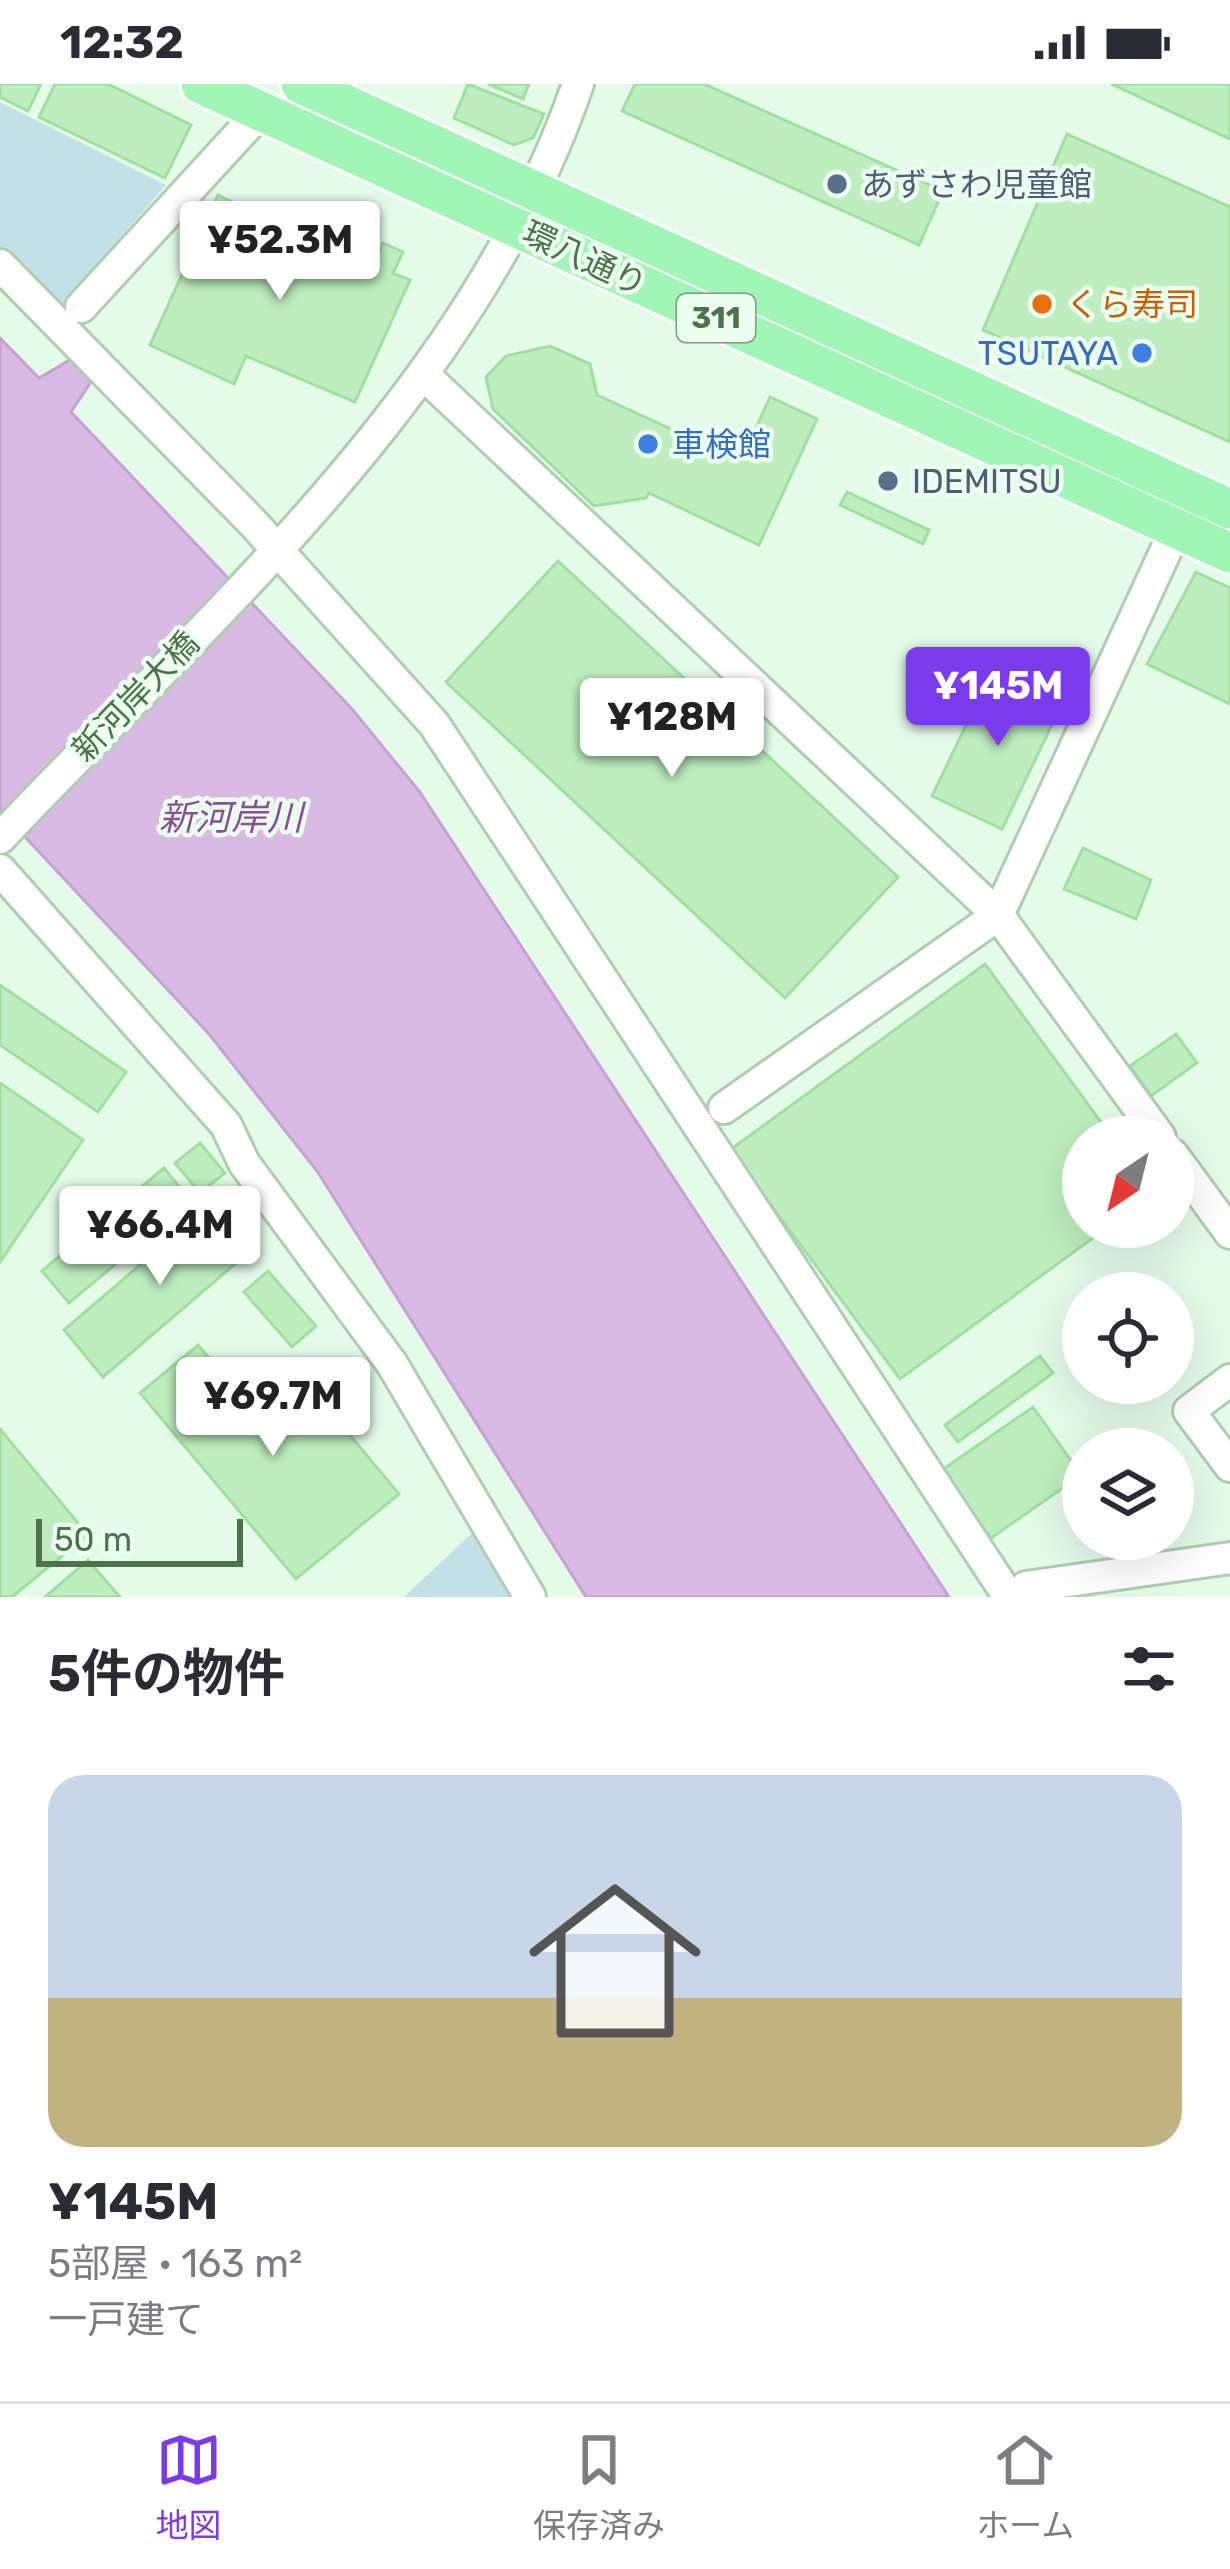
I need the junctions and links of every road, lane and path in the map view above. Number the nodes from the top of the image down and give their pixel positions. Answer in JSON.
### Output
{"nodes":[{"id":1,"x":201,"y":84,"type":"edge"},
{"id":2,"x":301,"y":84,"type":"edge"},
{"id":3,"x":578,"y":84,"type":"edge"},
{"id":4,"x":261,"y":111,"type":"junction"},
{"id":5,"x":526,"y":210,"type":"junction"},
{"id":6,"x":0,"y":265,"type":"edge"},
{"id":7,"x":81,"y":308,"type":"dead end"},
{"id":8,"x":424,"y":375,"type":"junction"},
{"id":9,"x":1192,"y":492,"type":"junction"},
{"id":10,"x":1230,"y":509,"type":"edge"},
{"id":11,"x":1176,"y":529,"type":"junction"},
{"id":12,"x":273,"y":551,"type":"junction"},
{"id":13,"x":1230,"y":553,"type":"edge"},
{"id":14,"x":0,"y":838,"type":"edge"},
{"id":15,"x":0,"y":870,"type":"edge"},
{"id":16,"x":998,"y":915,"type":"junction"},
{"id":17,"x":724,"y":1108,"type":"dead end"},
{"id":18,"x":1145,"y":1116,"type":"edge"},
{"id":19,"x":1194,"y":1184,"type":"edge"},
{"id":20,"x":1230,"y":1233,"type":"edge"},
{"id":21,"x":1230,"y":1380,"type":"edge"},
{"id":22,"x":1230,"y":1466,"type":"edge"},
{"id":23,"x":1230,"y":1558,"type":"edge"},
{"id":24,"x":1017,"y":1592,"type":"edge"},
{"id":25,"x":530,"y":1597,"type":"edge"}],
"edges":[{"from":1,"to":4,"type":"main road","name":"環八通り","number":"311"},
{"from":2,"to":5,"type":"main road","name":"環八通り","number":"311"},
{"from":3,"to":5,"type":"street","name":"新河岸大橋"},
{"from":4,"to":5,"type":"main road","name":"環八通り","number":"311"},
{"from":4,"to":7,"type":"street"},
{"from":5,"to":8,"type":"street","name":"新河岸大橋"},
{"from":5,"to":9,"type":"main road","name":"環八通り","number":"311"},
{"from":5,"to":11,"type":"main road","name":"環八通り","number":"311"},
{"from":6,"to":12,"type":"street"},
{"from":8,"to":12,"type":"street","name":"新河岸大橋"},
{"from":8,"to":16,"type":"street"},
{"from":9,"to":10,"type":"main road","name":"環八通り","number":"311"},
{"from":9,"to":11,"type":"street"},
{"from":11,"to":13,"type":"main road","name":"環八通り","number":"311"},
{"from":11,"to":16,"type":"street"},
{"from":12,"to":14,"type":"street","name":"新河岸大橋"},
{"from":12,"to":24,"type":"street"},
{"from":15,"to":25,"type":"street"},
{"from":16,"to":17,"type":"street"},
{"from":16,"to":18,"type":"street"},
{"from":19,"to":20,"type":"street"},
{"from":21,"to":22,"type":"street"},
{"from":23,"to":24,"type":"street"}]}
